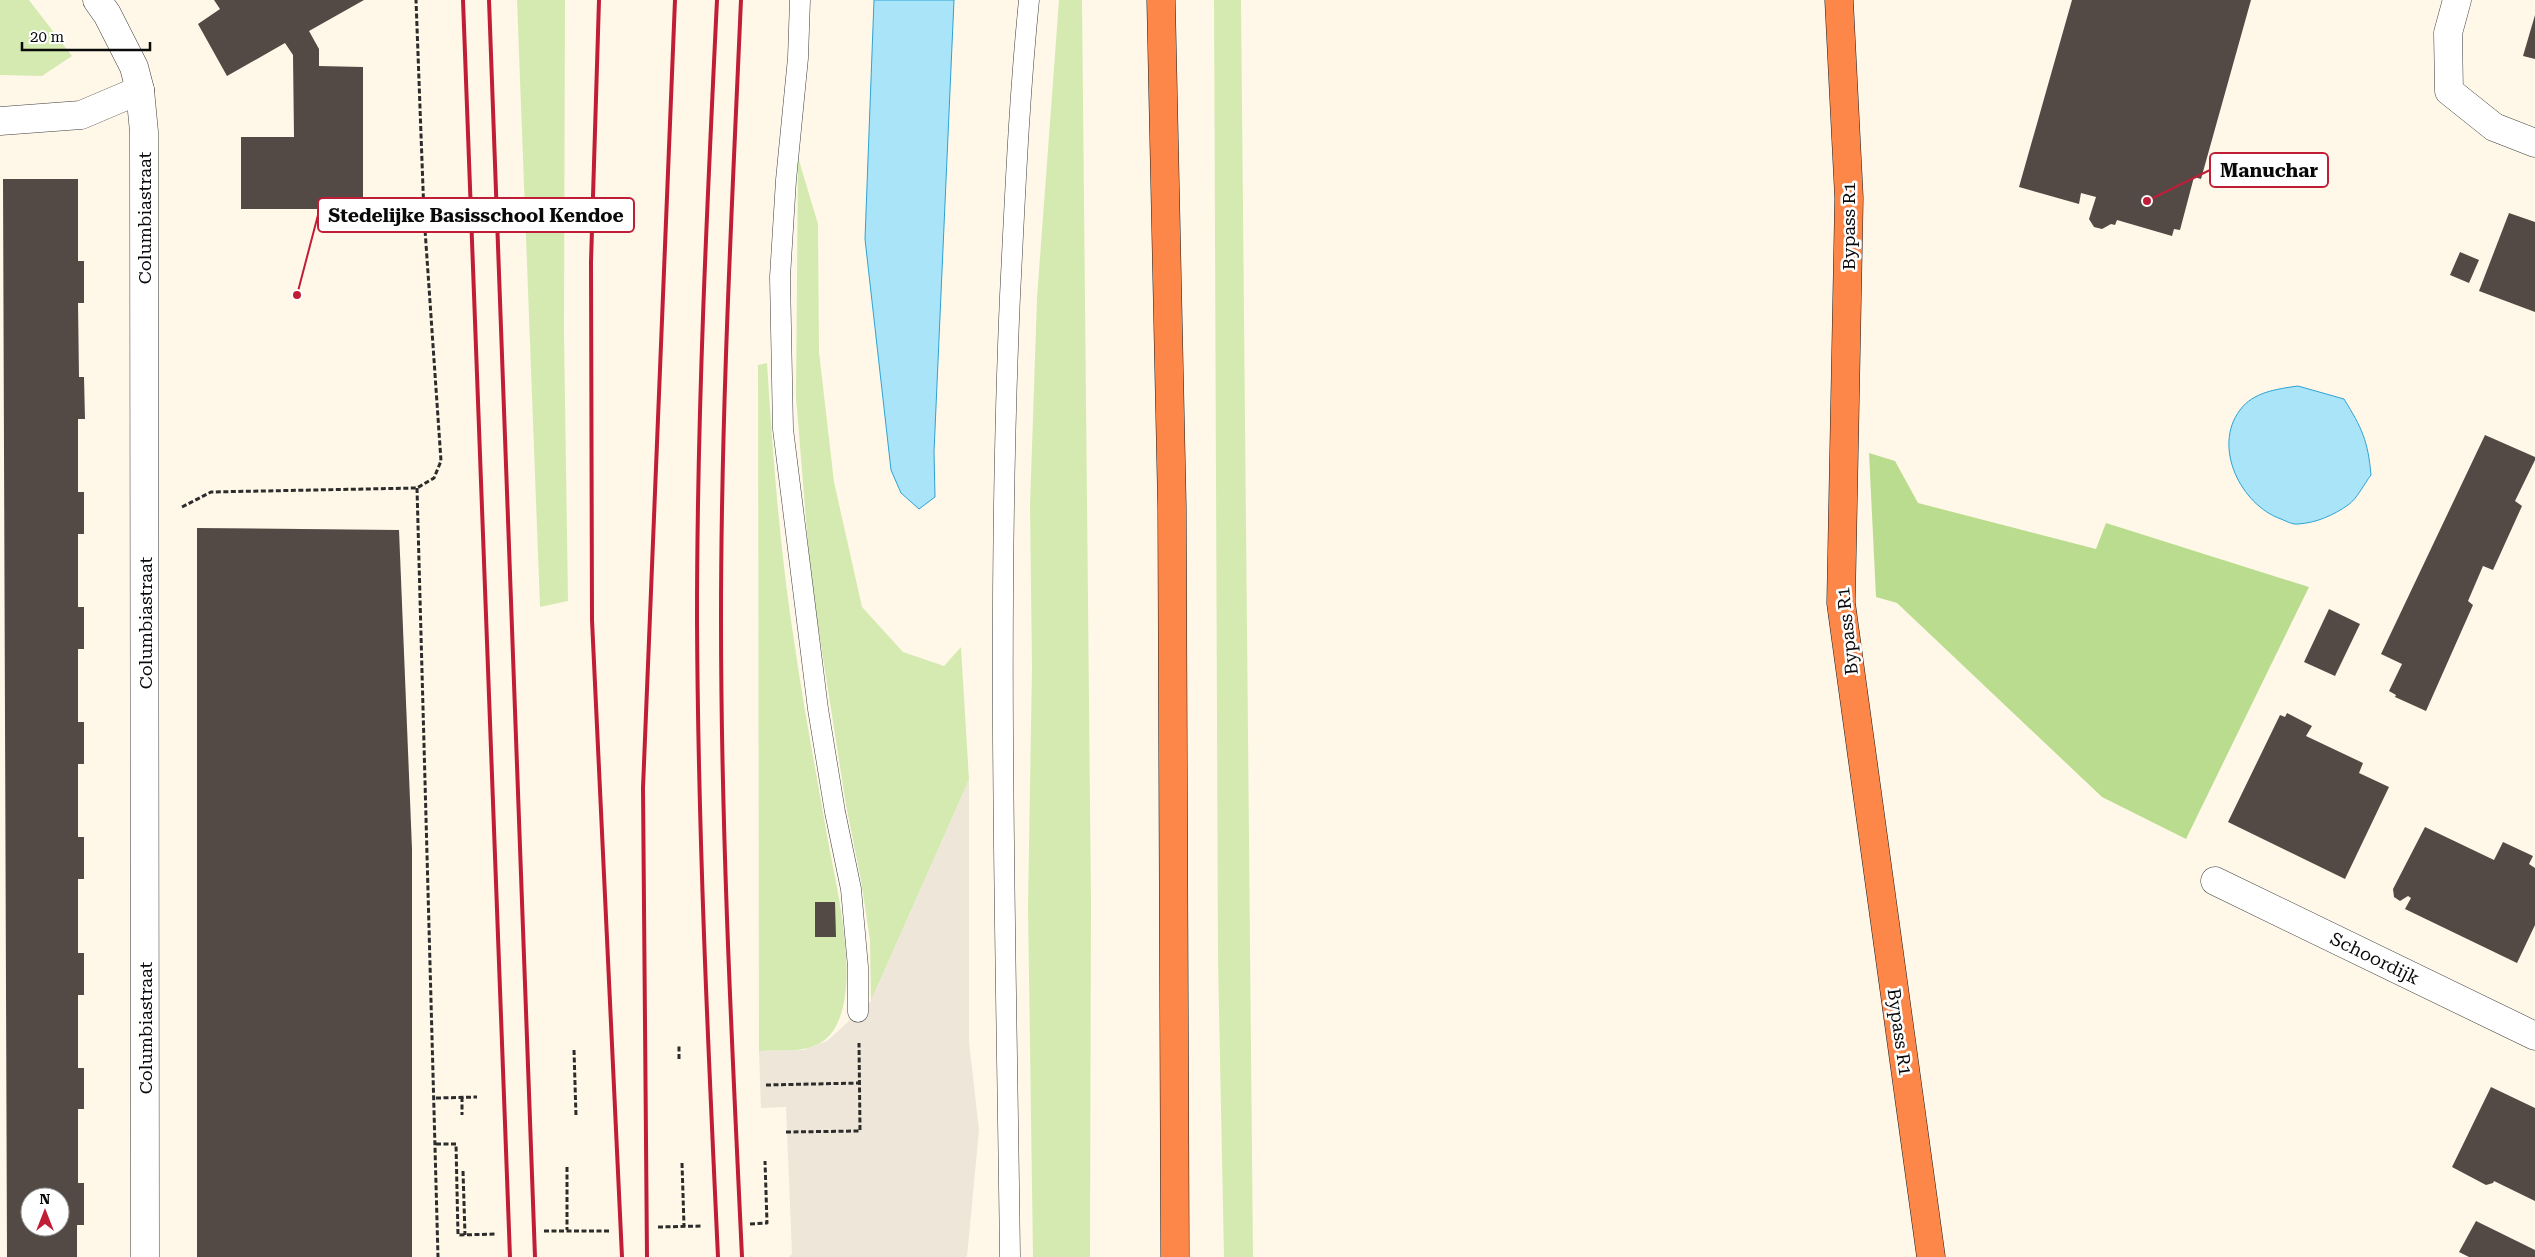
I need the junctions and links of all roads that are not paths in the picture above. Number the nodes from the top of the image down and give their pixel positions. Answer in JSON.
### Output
{"nodes":[{"id":1,"x":98,"y":0,"type":"edge"},
{"id":2,"x":800,"y":0,"type":"edge"},
{"id":3,"x":1029,"y":0,"type":"edge"},
{"id":4,"x":1160,"y":0,"type":"edge"},
{"id":5,"x":1840,"y":0,"type":"edge"},
{"id":6,"x":2457,"y":0,"type":"edge"},
{"id":7,"x":140,"y":90,"type":"junction"},
{"id":8,"x":0,"y":121,"type":"edge"},
{"id":9,"x":2535,"y":143,"type":"edge"},
{"id":10,"x":2215,"y":881,"type":"dead end"},
{"id":11,"x":858,"y":1012,"type":"road end"},
{"id":12,"x":2535,"y":1036,"type":"edge"},
{"id":13,"x":145,"y":1257,"type":"edge"},
{"id":14,"x":1010,"y":1257,"type":"edge"},
{"id":15,"x":1175,"y":1257,"type":"edge"},
{"id":16,"x":1930,"y":1257,"type":"edge"}],
"edges":[{"from":1,"to":7,"type":"street","name":"Columbiastraat"},
{"from":2,"to":11,"type":"lane"},
{"from":3,"to":14,"type":"lane"},
{"from":4,"to":15,"type":"highway"},
{"from":5,"to":16,"type":"highway","name":"Bypass R1"},
{"from":6,"to":9,"type":"street"},
{"from":7,"to":8,"type":"street"},
{"from":7,"to":13,"type":"street","name":"Columbiastraat"},
{"from":10,"to":12,"type":"street","name":"Schoordijk"}]}
